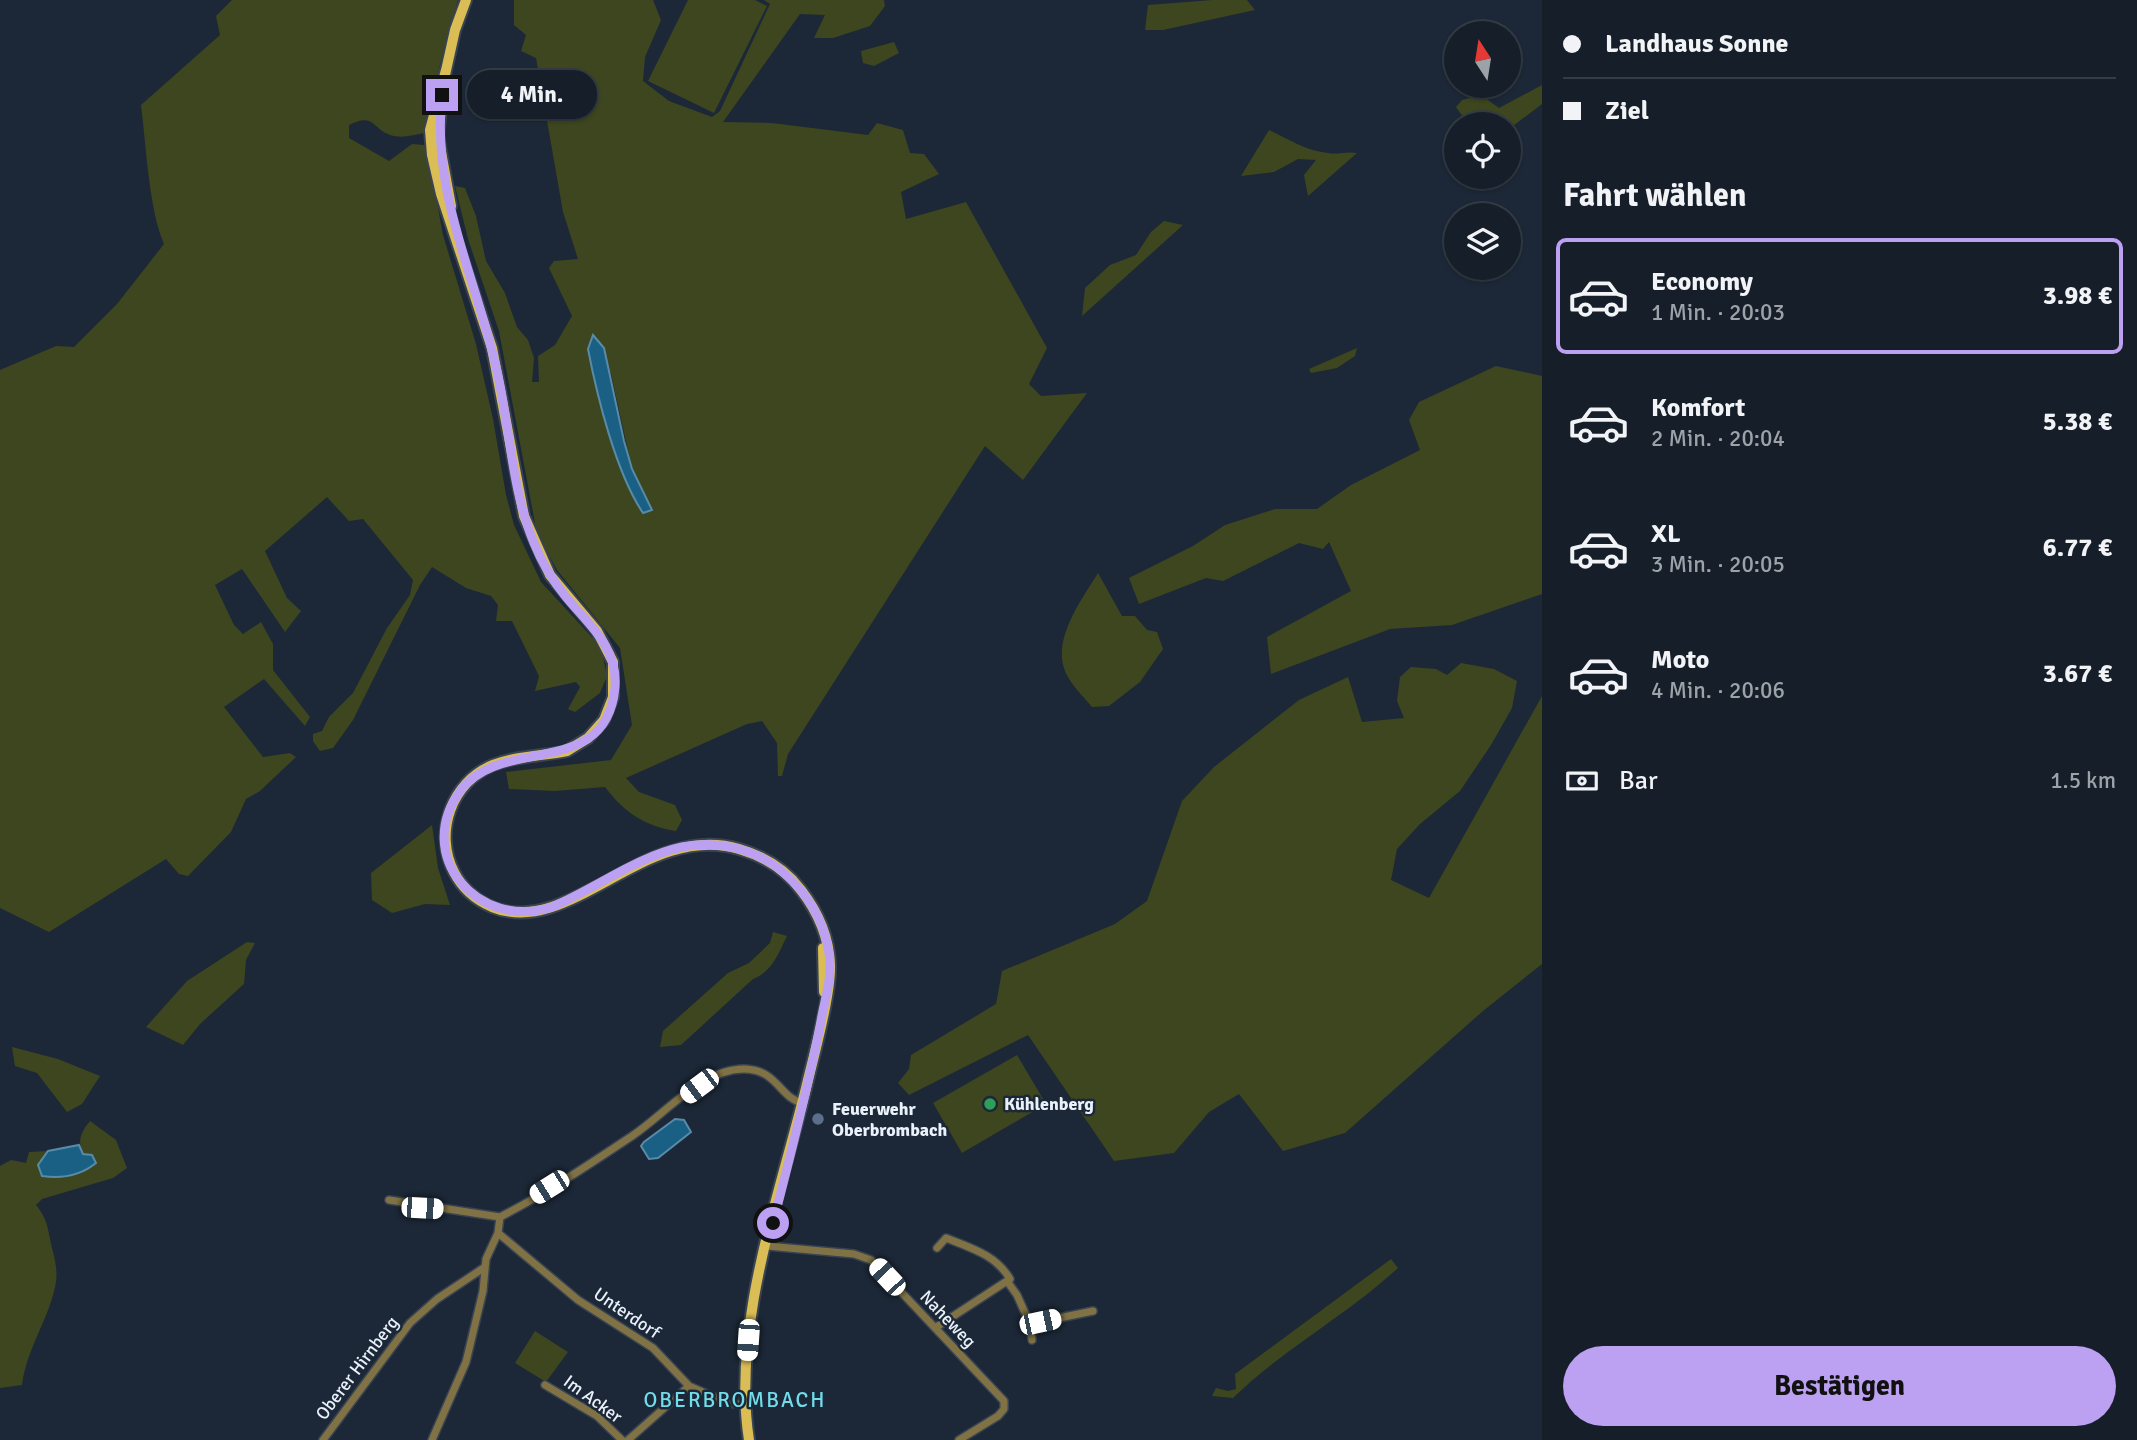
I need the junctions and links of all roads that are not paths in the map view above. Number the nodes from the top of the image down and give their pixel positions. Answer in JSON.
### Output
{"nodes":[{"id":1,"x":466,"y":0,"type":"edge"},
{"id":2,"x":803,"y":1103,"type":"junction"},
{"id":3,"x":389,"y":1200,"type":"dead end"},
{"id":4,"x":500,"y":1217,"type":"junction"},
{"id":5,"x":498,"y":1233,"type":"junction"},
{"id":6,"x":767,"y":1246,"type":"junction"},
{"id":7,"x":937,"y":1248,"type":"dead end"},
{"id":8,"x":485,"y":1267,"type":"junction"},
{"id":9,"x":1007,"y":1281,"type":"junction"},
{"id":10,"x":1093,"y":1311,"type":"dead end"},
{"id":11,"x":1030,"y":1324,"type":"junction"},
{"id":12,"x":935,"y":1328,"type":"junction"},
{"id":13,"x":1032,"y":1340,"type":"dead end"},
{"id":14,"x":545,"y":1385,"type":"dead end"},
{"id":15,"x":689,"y":1385,"type":"junction"},
{"id":16,"x":744,"y":1405,"type":"junction"},
{"id":17,"x":323,"y":1440,"type":"edge"},
{"id":18,"x":432,"y":1440,"type":"edge"},
{"id":19,"x":622,"y":1440,"type":"edge"},
{"id":20,"x":628,"y":1440,"type":"edge"},
{"id":21,"x":749,"y":1440,"type":"edge"},
{"id":22,"x":960,"y":1440,"type":"edge"}],
"edges":[{"from":1,"to":2,"type":"main road"},
{"from":2,"to":4,"type":"street"},
{"from":2,"to":6,"type":"main road"},
{"from":3,"to":4,"type":"street"},
{"from":4,"to":5,"type":"street"},
{"from":5,"to":8,"type":"street"},
{"from":5,"to":15,"type":"street","name":"Unterdorf"},
{"from":6,"to":12,"type":"street","name":"Naheweg"},
{"from":6,"to":16,"type":"main road"},
{"from":7,"to":9,"type":"street"},
{"from":8,"to":17,"type":"street","name":"Oberer Hirnberg"},
{"from":8,"to":18,"type":"street"},
{"from":9,"to":11,"type":"street"},
{"from":9,"to":12,"type":"street"},
{"from":10,"to":11,"type":"street"},
{"from":11,"to":13,"type":"street"},
{"from":12,"to":22,"type":"street","name":"Naheweg"},
{"from":14,"to":19,"type":"street","name":"Im Acker"},
{"from":15,"to":16,"type":"street","name":"Unterdorf"},
{"from":15,"to":20,"type":"street"},
{"from":16,"to":21,"type":"main road"}]}
